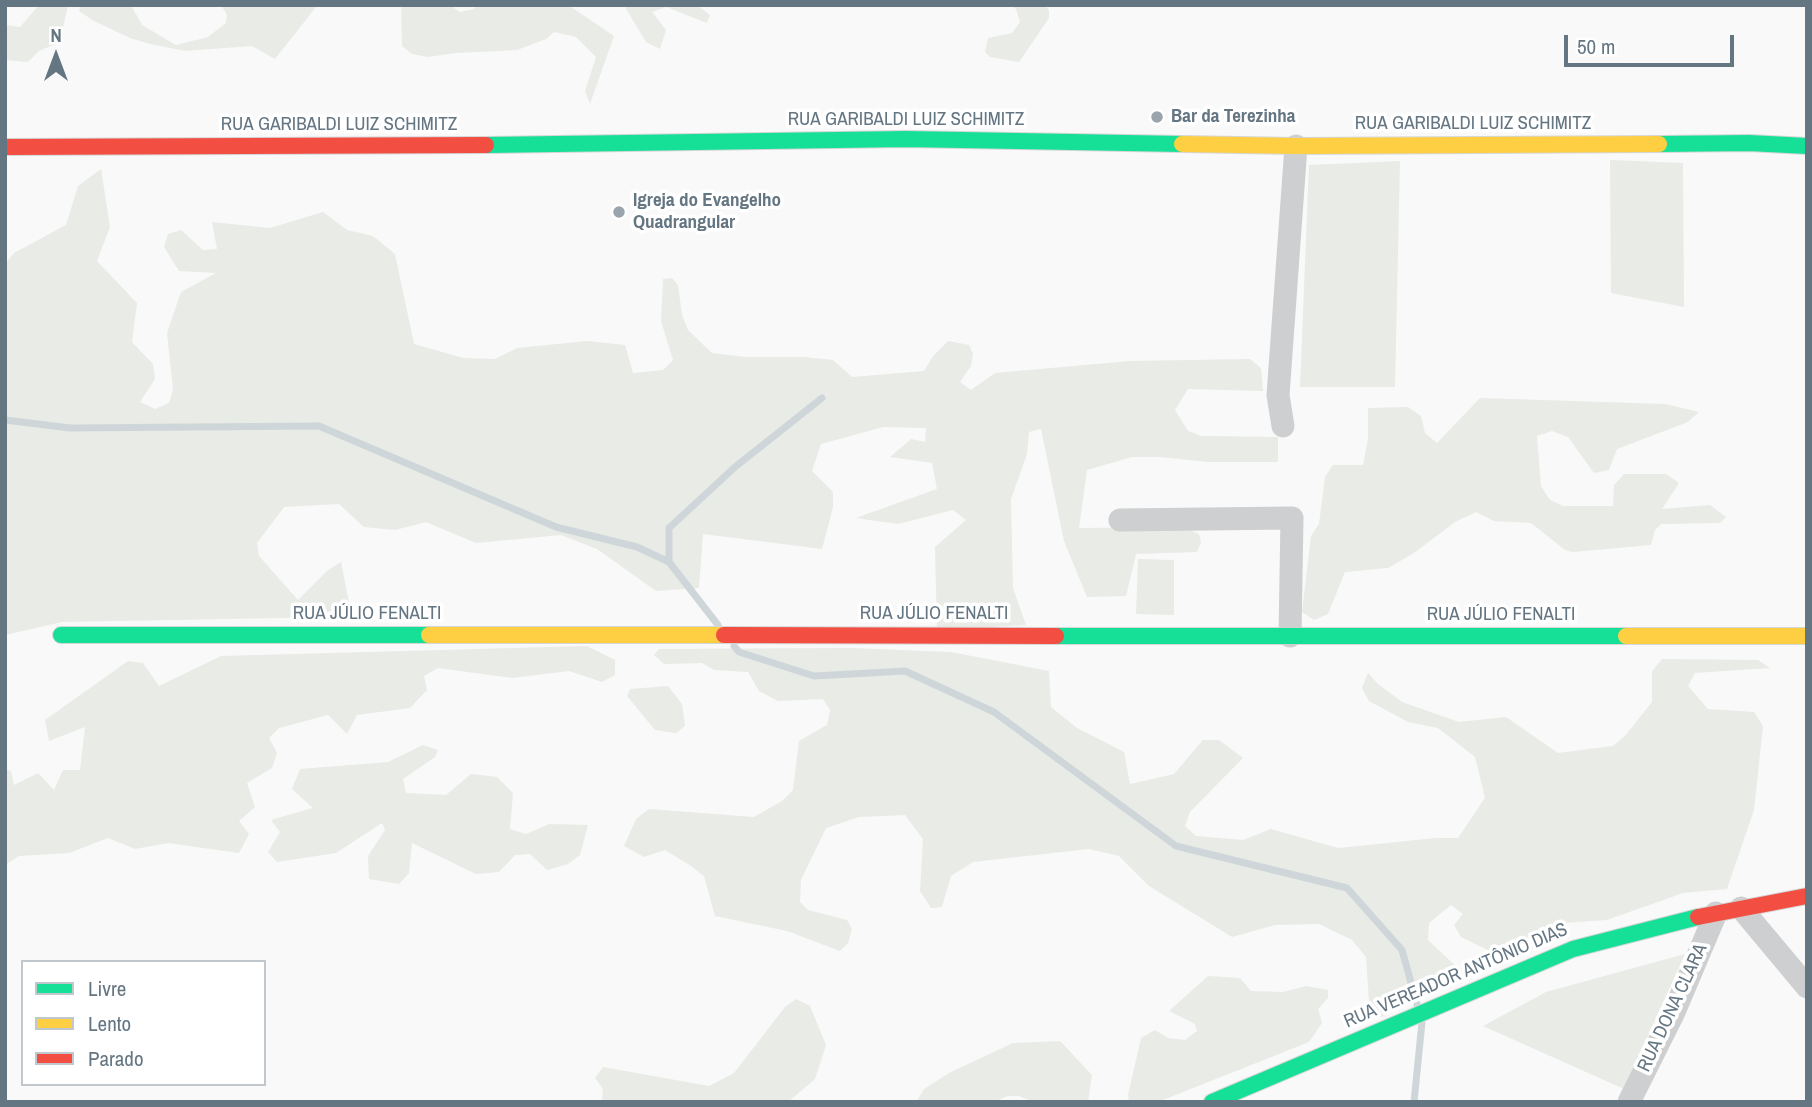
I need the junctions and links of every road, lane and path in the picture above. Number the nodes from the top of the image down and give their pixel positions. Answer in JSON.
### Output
{"nodes":[{"id":1,"x":1297,"y":146,"type":"junction"},
{"id":2,"x":1807,"y":146,"type":"edge"},
{"id":3,"x":5,"y":147,"type":"edge"},
{"id":4,"x":1283,"y":426,"type":"dead end"},
{"id":5,"x":1120,"y":520,"type":"dead end"},
{"id":6,"x":61,"y":635,"type":"dead end"},
{"id":7,"x":1290,"y":636,"type":"junction"},
{"id":8,"x":1807,"y":636,"type":"edge"},
{"id":9,"x":1807,"y":896,"type":"edge"},
{"id":10,"x":1741,"y":908,"type":"junction"},
{"id":11,"x":1716,"y":913,"type":"junction"},
{"id":12,"x":1807,"y":987,"type":"edge"},
{"id":13,"x":1212,"y":1102,"type":"edge"},
{"id":14,"x":1629,"y":1102,"type":"edge"}],
"edges":[{"from":1,"to":2,"type":"street","name":"RUA GARIBALDI LUIZ SCHIMITZ"},
{"from":1,"to":3,"type":"street","name":"RUA GARIBALDI LUIZ SCHIMITZ"},
{"from":1,"to":4,"type":"street"},
{"from":5,"to":7,"type":"street"},
{"from":6,"to":7,"type":"street","name":"RUA JÚLIO FENALTI"},
{"from":7,"to":8,"type":"street","name":"RUA JÚLIO FENALTI"},
{"from":9,"to":10,"type":"street","name":"RUA VEREADOR ANTÔNIO DIAS"},
{"from":10,"to":11,"type":"street","name":"RUA VEREADOR ANTÔNIO DIAS"},
{"from":10,"to":12,"type":"street"},
{"from":11,"to":13,"type":"street","name":"RUA VEREADOR ANTÔNIO DIAS"},
{"from":11,"to":14,"type":"street","name":"RUA DONA CLARA"}]}
